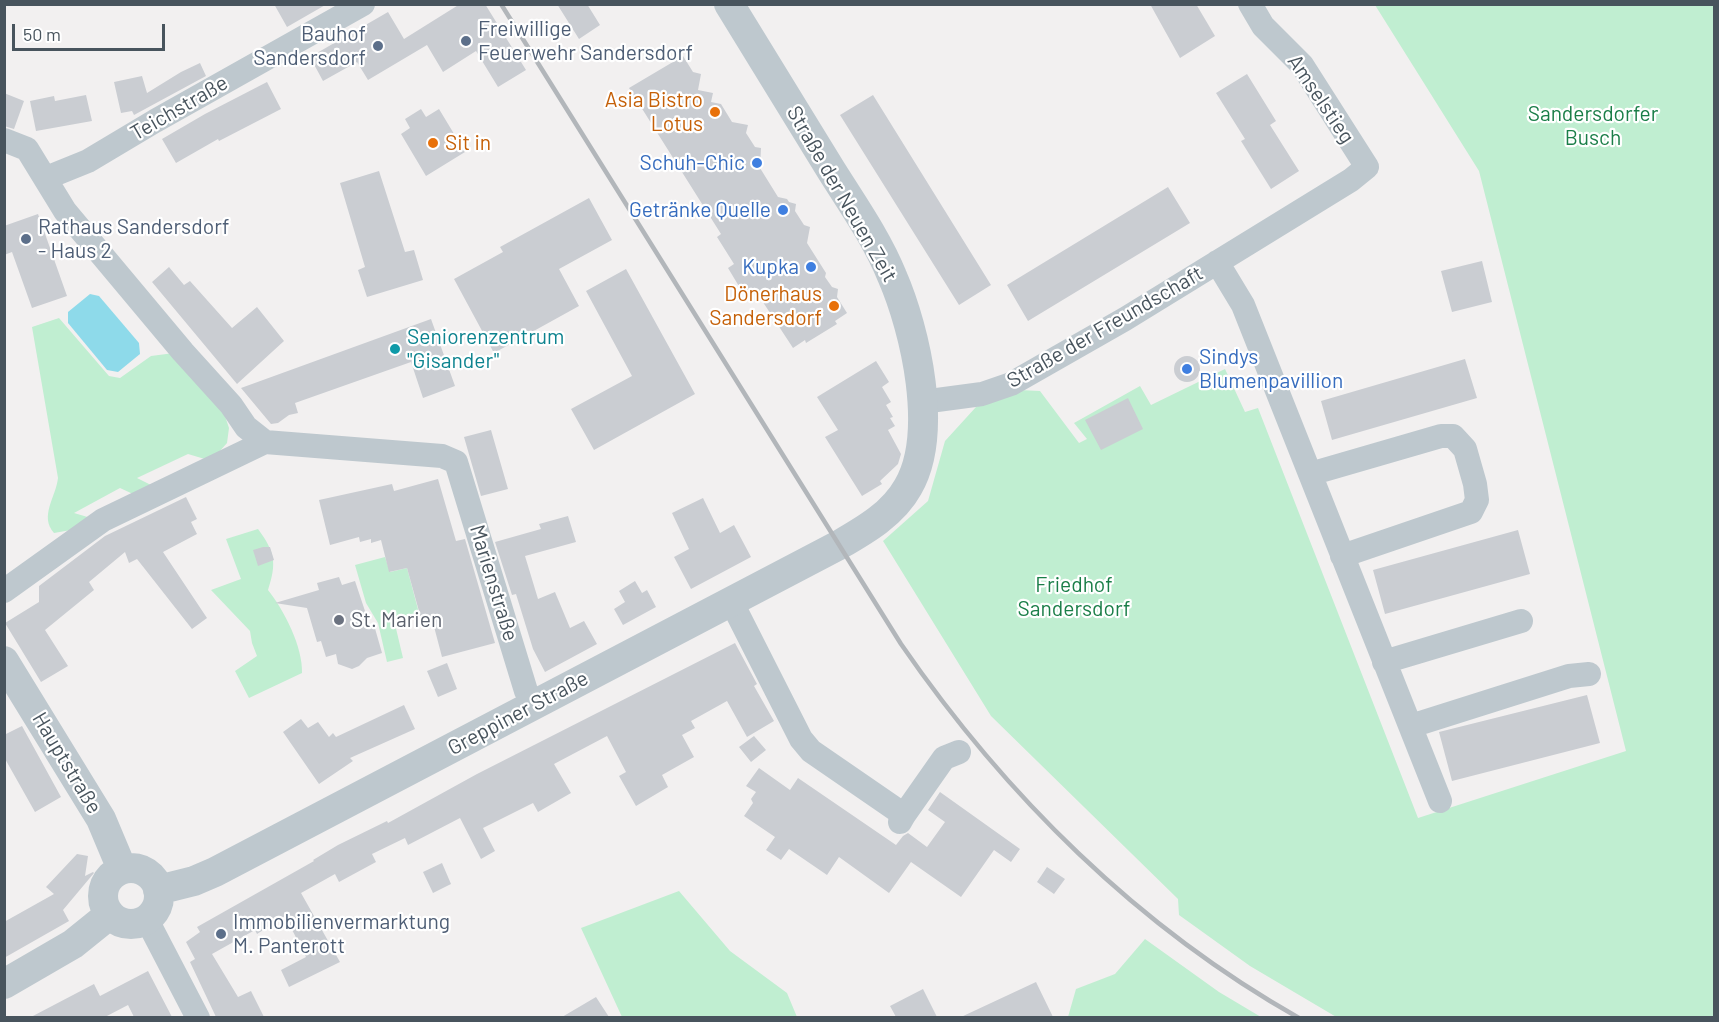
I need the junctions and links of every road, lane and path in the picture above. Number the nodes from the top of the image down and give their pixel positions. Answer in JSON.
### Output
{"nodes":[{"id":1,"x":363,"y":4,"type":"edge"},
{"id":2,"x":729,"y":4,"type":"edge"},
{"id":3,"x":1250,"y":4,"type":"edge"},
{"id":4,"x":4,"y":140,"type":"edge"},
{"id":5,"x":1367,"y":167,"type":"joint"},
{"id":6,"x":46,"y":178,"type":"junction"},
{"id":7,"x":1217,"y":262,"type":"junction"},
{"id":8,"x":922,"y":402,"type":"junction"},
{"id":9,"x":265,"y":442,"type":"junction"},
{"id":10,"x":1310,"y":474,"type":"junction"},
{"id":11,"x":872,"y":524,"type":"joint"},
{"id":12,"x":1342,"y":556,"type":"junction"},
{"id":13,"x":4,"y":591,"type":"edge"},
{"id":14,"x":731,"y":601,"type":"junction"},
{"id":15,"x":1521,"y":621,"type":"dead end"},
{"id":16,"x":4,"y":662,"type":"edge"},
{"id":17,"x":1384,"y":662,"type":"junction"},
{"id":18,"x":1589,"y":674,"type":"dead end"},
{"id":19,"x":534,"y":704,"type":"junction"},
{"id":20,"x":1411,"y":726,"type":"junction"},
{"id":21,"x":959,"y":752,"type":"dead end"},
{"id":22,"x":1440,"y":801,"type":"dead end"},
{"id":23,"x":122,"y":869,"type":"junction"},
{"id":24,"x":158,"y":890,"type":"junction"},
{"id":25,"x":109,"y":915,"type":"junction"},
{"id":26,"x":147,"y":920,"type":"junction"},
{"id":27,"x":4,"y":984,"type":"edge"},
{"id":28,"x":198,"y":1017,"type":"edge"}],
"edges":[{"from":1,"to":6,"type":"street","name":"Teichstraße"},
{"from":2,"to":8,"type":"street","name":"Straße der Neuen Zeit"},
{"from":3,"to":5,"type":"street","name":"Amselstieg"},
{"from":4,"to":6,"type":"street"},
{"from":5,"to":7,"type":"street","name":"Straße der Freundschaft"},
{"from":6,"to":9,"type":"street"},
{"from":7,"to":8,"type":"street","name":"Straße der Freundschaft"},
{"from":7,"to":10,"type":"street","name":"Straße der Freundschaft"},
{"from":8,"to":11,"type":"street","name":"Straße der Neuen Zeit"},
{"from":9,"to":13,"type":"street"},
{"from":9,"to":19,"type":"street","name":"Marienstraße"},
{"from":10,"to":12,"type":"street","name":"Straße der Freundschaft"},
{"from":10,"to":12,"type":"street"},
{"from":11,"to":14,"type":"street","name":"Greppiner Straße"},
{"from":12,"to":17,"type":"street","name":"Straße der Freundschaft"},
{"from":14,"to":19,"type":"street","name":"Greppiner Straße"},
{"from":14,"to":21,"type":"street"},
{"from":15,"to":17,"type":"street"},
{"from":16,"to":23,"type":"street","name":"Hauptstraße"},
{"from":17,"to":20,"type":"street","name":"Straße der Freundschaft"},
{"from":18,"to":20,"type":"street"},
{"from":19,"to":24,"type":"street","name":"Greppiner Straße"},
{"from":20,"to":22,"type":"street","name":"Straße der Freundschaft"},
{"from":23,"to":24,"type":"street"},
{"from":23,"to":25,"type":"street"},
{"from":24,"to":26,"type":"street"},
{"from":25,"to":26,"type":"street"},
{"from":25,"to":27,"type":"street"},
{"from":26,"to":28,"type":"street"}]}
